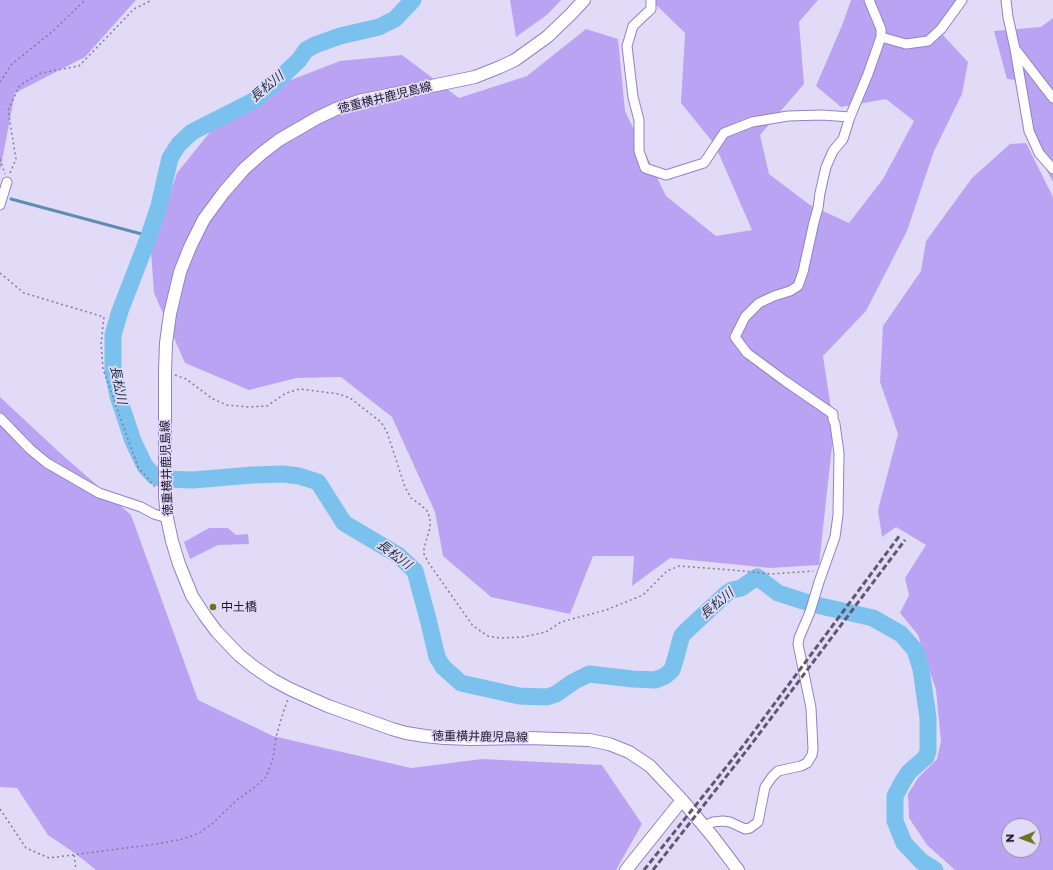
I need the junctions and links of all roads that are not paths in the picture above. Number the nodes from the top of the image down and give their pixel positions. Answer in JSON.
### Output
{"nodes":[{"id":1,"x":584,"y":0,"type":"edge"},
{"id":2,"x":651,"y":0,"type":"edge"},
{"id":3,"x":869,"y":0,"type":"edge"},
{"id":4,"x":962,"y":0,"type":"edge"},
{"id":5,"x":1006,"y":0,"type":"edge"},
{"id":6,"x":881,"y":37,"type":"junction"},
{"id":7,"x":1016,"y":49,"type":"junction"},
{"id":8,"x":1053,"y":98,"type":"edge"},
{"id":9,"x":850,"y":117,"type":"junction"},
{"id":10,"x":1053,"y":170,"type":"edge"},
{"id":11,"x":7,"y":182,"type":"road end"},
{"id":12,"x":0,"y":205,"type":"edge"},
{"id":13,"x":0,"y":418,"type":"edge"},
{"id":14,"x":167,"y":518,"type":"junction"},
{"id":15,"x":682,"y":800,"type":"junction"},
{"id":16,"x":704,"y":826,"type":"junction"},
{"id":17,"x":626,"y":870,"type":"edge"},
{"id":18,"x":738,"y":870,"type":"edge"}],
"edges":[{"from":1,"to":14,"type":"main road","name":"徳重横井鹿児島線"},
{"from":2,"to":9,"type":"street"},
{"from":3,"to":6,"type":"street"},
{"from":4,"to":6,"type":"street"},
{"from":5,"to":7,"type":"street"},
{"from":6,"to":9,"type":"street"},
{"from":7,"to":8,"type":"street"},
{"from":7,"to":10,"type":"street"},
{"from":9,"to":16,"type":"street"},
{"from":11,"to":12,"type":"street"},
{"from":13,"to":14,"type":"street"},
{"from":14,"to":15,"type":"main road","name":"徳重横井鹿児島線"},
{"from":15,"to":16,"type":"main road","name":"徳重横井鹿児島線"},
{"from":15,"to":17,"type":"main road"},
{"from":16,"to":18,"type":"main road","name":"徳重横井鹿児島線"}]}
